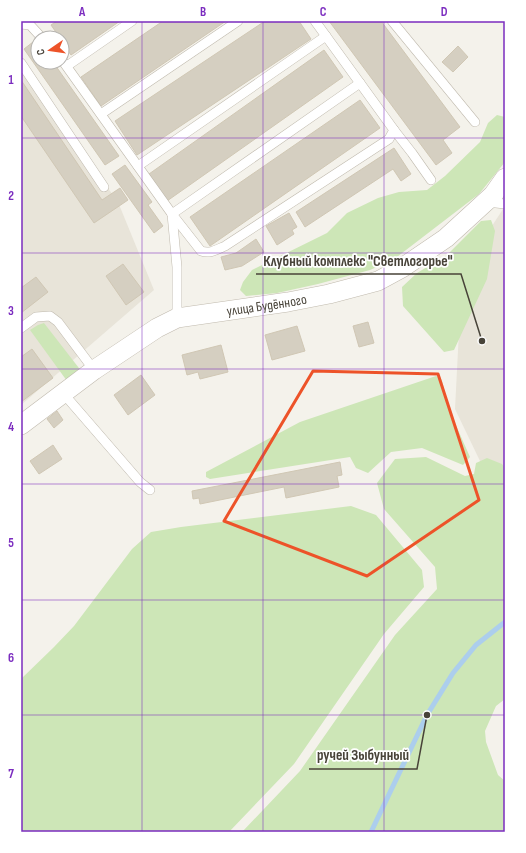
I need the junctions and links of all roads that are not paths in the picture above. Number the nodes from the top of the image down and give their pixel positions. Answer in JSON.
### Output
{"nodes":[{"id":1,"x":132,"y":21,"type":"edge"},
{"id":2,"x":238,"y":21,"type":"edge"},
{"id":3,"x":316,"y":21,"type":"edge"},
{"id":4,"x":392,"y":21,"type":"edge"},
{"id":5,"x":326,"y":36,"type":"junction"},
{"id":6,"x":70,"y":60,"type":"edge"},
{"id":7,"x":21,"y":63,"type":"edge"},
{"id":8,"x":70,"y":70,"type":"edge"},
{"id":9,"x":360,"y":83,"type":"junction"},
{"id":10,"x":101,"y":114,"type":"junction"},
{"id":11,"x":475,"y":122,"type":"dead end"},
{"id":12,"x":394,"y":130,"type":"junction"},
{"id":13,"x":138,"y":166,"type":"junction"},
{"id":14,"x":505,"y":178,"type":"edge"},
{"id":15,"x":431,"y":180,"type":"dead end"},
{"id":16,"x":104,"y":187,"type":"dead end"},
{"id":17,"x":485,"y":201,"type":"junction"},
{"id":18,"x":505,"y":204,"type":"edge"},
{"id":19,"x":172,"y":214,"type":"junction"},
{"id":20,"x":177,"y":318,"type":"junction"},
{"id":21,"x":21,"y":328,"type":"edge"},
{"id":22,"x":94,"y":370,"type":"junction"},
{"id":23,"x":63,"y":393,"type":"junction"},
{"id":24,"x":21,"y":425,"type":"edge"},
{"id":25,"x":150,"y":490,"type":"dead end"}],
"edges":[{"from":1,"to":6,"type":"lane"},
{"from":2,"to":10,"type":"lane"},
{"from":3,"to":5,"type":"lane"},
{"from":4,"to":11,"type":"lane"},
{"from":5,"to":9,"type":"lane"},
{"from":5,"to":13,"type":"lane"},
{"from":7,"to":16,"type":"lane"},
{"from":8,"to":10,"type":"lane"},
{"from":9,"to":12,"type":"lane"},
{"from":9,"to":19,"type":"lane"},
{"from":10,"to":13,"type":"lane"},
{"from":12,"to":15,"type":"lane"},
{"from":12,"to":19,"type":"lane"},
{"from":13,"to":19,"type":"lane"},
{"from":14,"to":17,"type":"street","name":"улица Будённого"},
{"from":17,"to":18,"type":"lane"},
{"from":17,"to":20,"type":"street","name":"улица Будённого"},
{"from":19,"to":20,"type":"lane"},
{"from":20,"to":22,"type":"street","name":"улица Будённого"},
{"from":21,"to":22,"type":"lane"},
{"from":22,"to":23,"type":"street","name":"улица Будённого"},
{"from":23,"to":24,"type":"street","name":"улица Будённого"},
{"from":23,"to":25,"type":"lane"}]}
